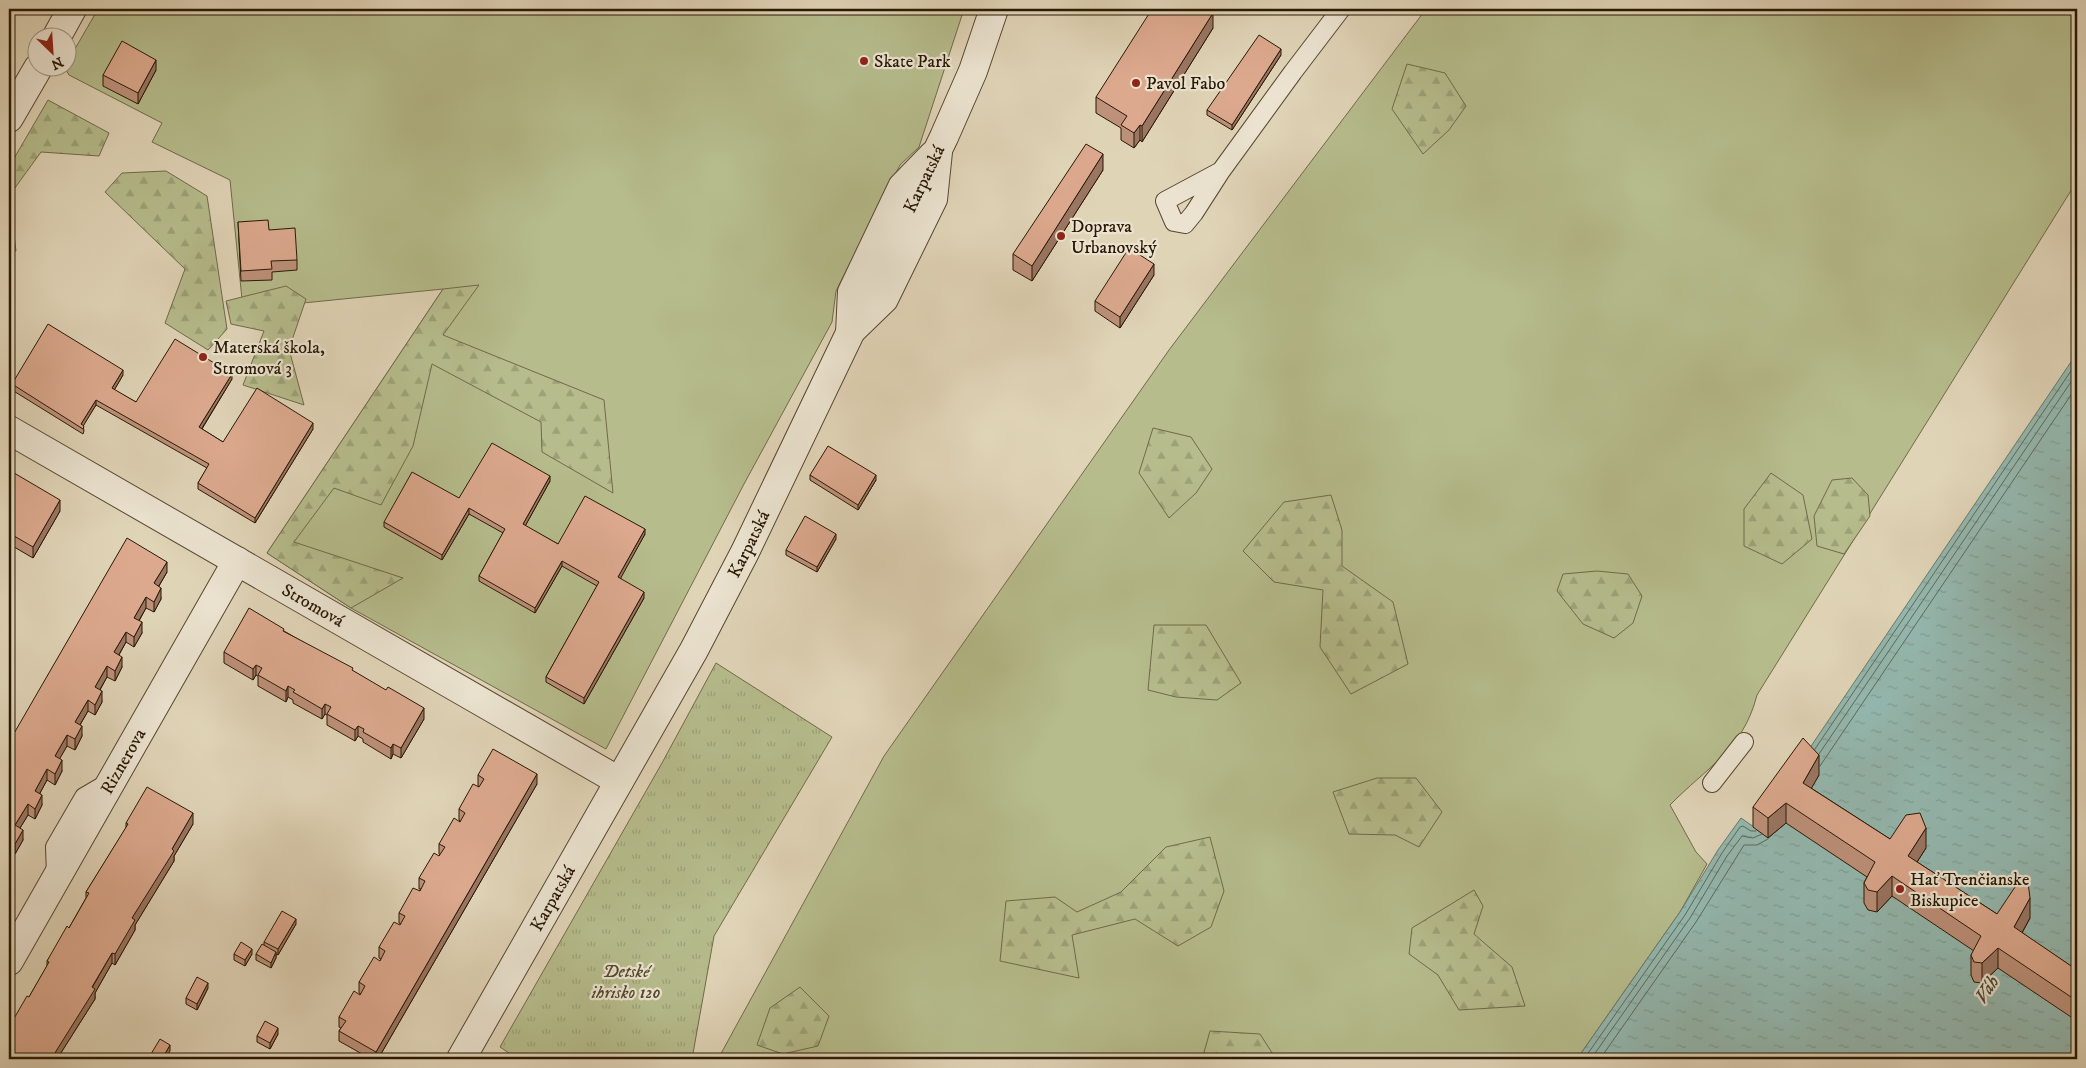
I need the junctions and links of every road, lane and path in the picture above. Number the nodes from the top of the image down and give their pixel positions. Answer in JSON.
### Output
{"nodes":[{"id":1,"x":72,"y":9,"type":"edge"},
{"id":2,"x":994,"y":9,"type":"edge"},
{"id":3,"x":1341,"y":9,"type":"edge"},
{"id":4,"x":62,"y":28,"type":"edge"},
{"id":5,"x":32,"y":78,"type":"edge"},
{"id":6,"x":9,"y":118,"type":"edge"},
{"id":7,"x":1221,"y":171,"type":"dead end"},
{"id":8,"x":9,"y":430,"type":"edge"},
{"id":9,"x":237,"y":561,"type":"junction"},
{"id":10,"x":1744,"y":742,"type":"dead end"},
{"id":11,"x":619,"y":781,"type":"junction"},
{"id":12,"x":1712,"y":783,"type":"dead end"},
{"id":13,"x":9,"y":961,"type":"edge"},
{"id":14,"x":461,"y":1059,"type":"edge"}],
"edges":[{"from":1,"to":4,"type":"street"},
{"from":2,"to":11,"type":"street","name":"Karpatská"},
{"from":3,"to":7,"type":"lane"},
{"from":5,"to":6,"type":"street"},
{"from":8,"to":9,"type":"street","name":"Stromová"},
{"from":9,"to":11,"type":"street","name":"Stromová"},
{"from":9,"to":13,"type":"street","name":"Riznerova"},
{"from":10,"to":12,"type":"lane"},
{"from":11,"to":14,"type":"street","name":"Karpatská"}]}
